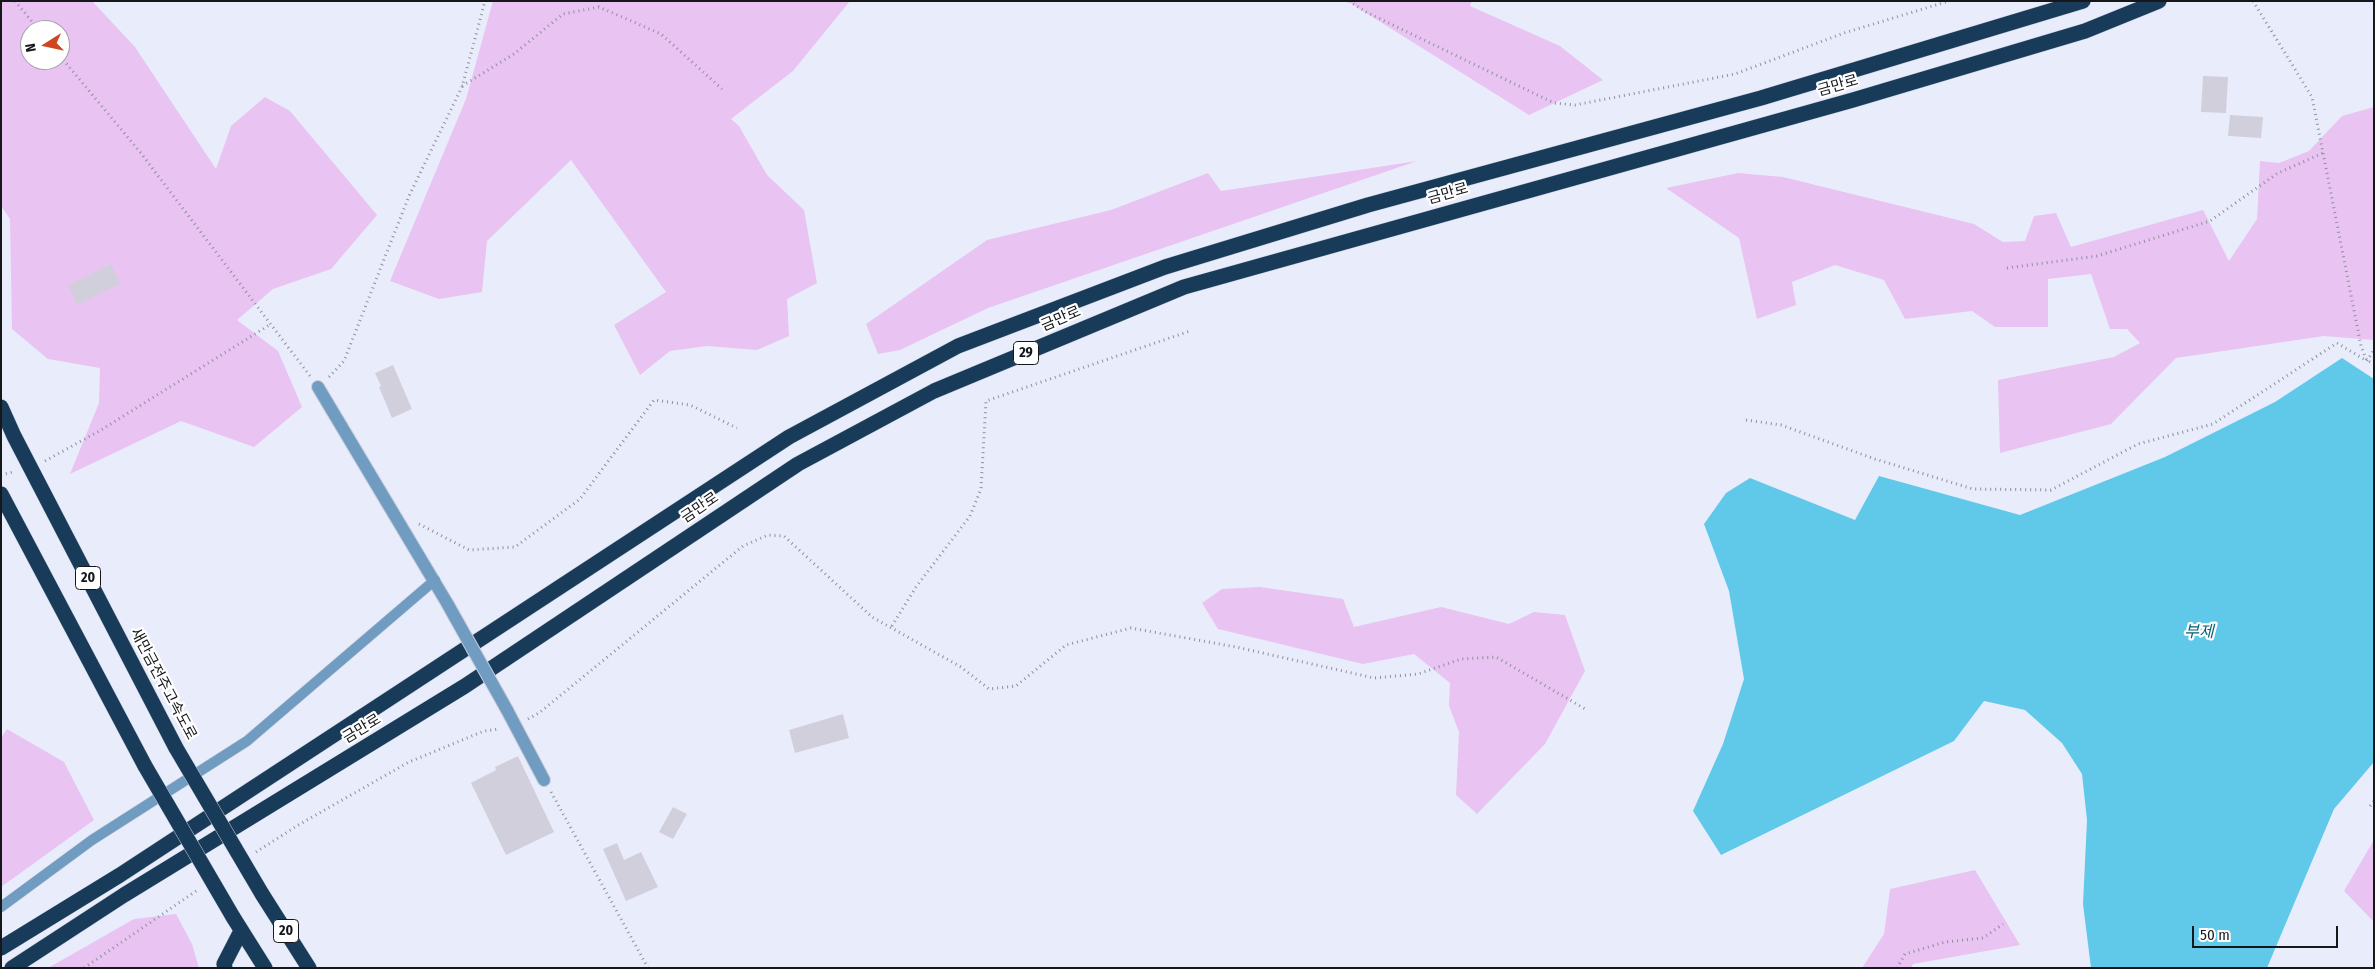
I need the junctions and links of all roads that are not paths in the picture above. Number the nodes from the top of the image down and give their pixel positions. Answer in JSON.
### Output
{"nodes":[{"id":1,"x":2083,"y":1,"type":"edge"},
{"id":2,"x":2159,"y":1,"type":"edge"},
{"id":3,"x":318,"y":388,"type":"road end"},
{"id":4,"x":1,"y":407,"type":"edge"},
{"id":5,"x":1,"y":494,"type":"edge"},
{"id":6,"x":435,"y":580,"type":"junction"},
{"id":7,"x":544,"y":780,"type":"road end"},
{"id":8,"x":1,"y":907,"type":"edge"},
{"id":9,"x":237,"y":924,"type":"junction"},
{"id":10,"x":1,"y":948,"type":"edge"},
{"id":11,"x":12,"y":968,"type":"edge"},
{"id":12,"x":225,"y":968,"type":"edge"},
{"id":13,"x":265,"y":968,"type":"edge"},
{"id":14,"x":309,"y":968,"type":"edge"}],
"edges":[{"from":1,"to":10,"type":"highway","name":"금만로","number":"29"},
{"from":2,"to":11,"type":"highway","name":"금만로","number":"29"},
{"from":3,"to":6,"type":"street"},
{"from":4,"to":14,"type":"highway","name":"새만금전주고속도로","number":"20","bridge":true},
{"from":5,"to":9,"type":"highway","number":"20","bridge":true},
{"from":6,"to":7,"type":"street","bridge":true},
{"from":6,"to":8,"type":"lane"},
{"from":9,"to":12,"type":"highway"},
{"from":9,"to":13,"type":"highway","number":"20"}]}
